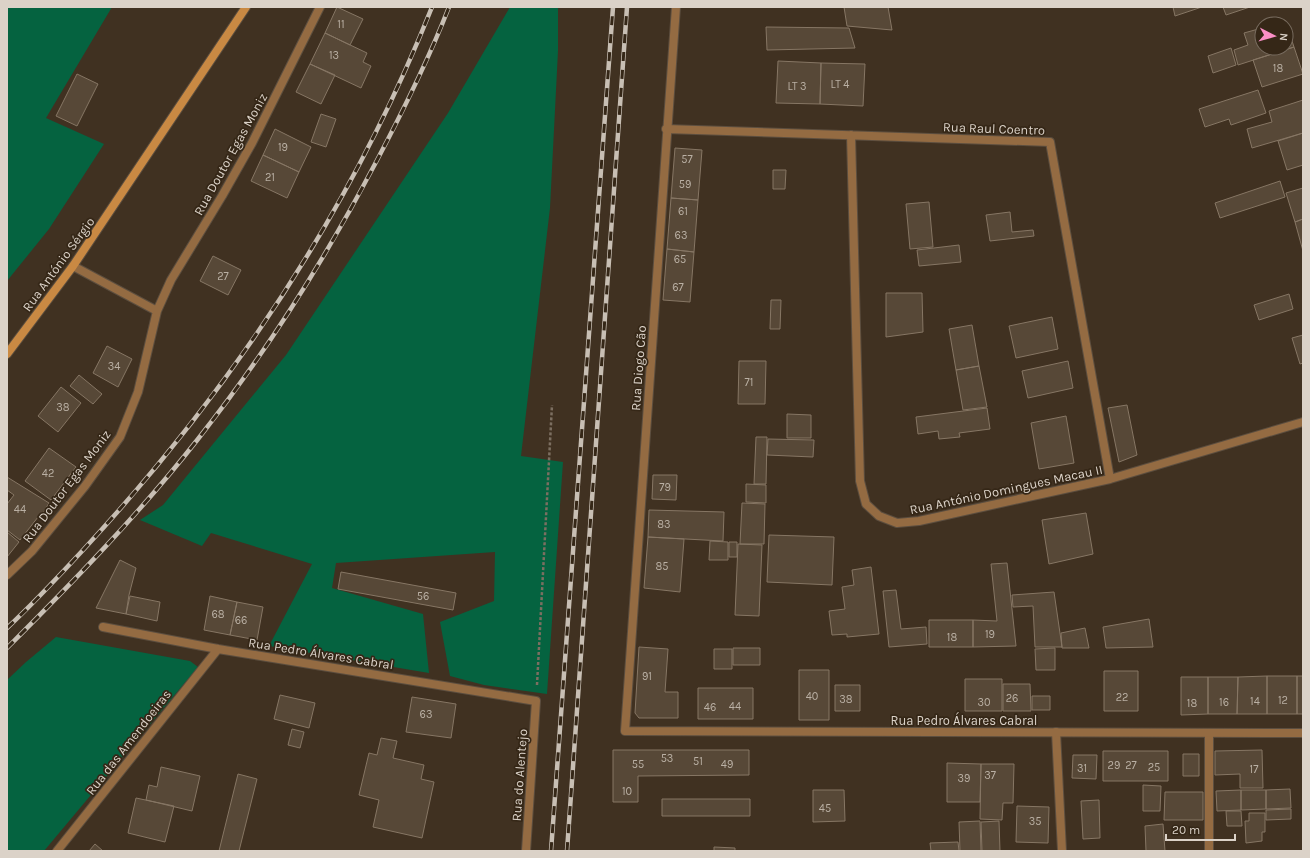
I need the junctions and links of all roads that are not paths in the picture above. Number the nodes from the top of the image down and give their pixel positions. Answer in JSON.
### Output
{"nodes":[{"id":1,"x":246,"y":7,"type":"edge"},
{"id":2,"x":320,"y":7,"type":"edge"},
{"id":3,"x":676,"y":7,"type":"edge"},
{"id":4,"x":666,"y":129,"type":"junction"},
{"id":5,"x":851,"y":135,"type":"junction"},
{"id":6,"x":73,"y":266,"type":"junction"},
{"id":7,"x":157,"y":311,"type":"junction"},
{"id":8,"x":7,"y":354,"type":"edge"},
{"id":9,"x":1303,"y":422,"type":"edge"},
{"id":10,"x":1110,"y":479,"type":"junction"},
{"id":11,"x":7,"y":575,"type":"edge"},
{"id":12,"x":103,"y":627,"type":"dead end"},
{"id":13,"x":218,"y":649,"type":"junction"},
{"id":14,"x":536,"y":701,"type":"joint"},
{"id":15,"x":626,"y":731,"type":"joint"},
{"id":16,"x":1056,"y":732,"type":"junction"},
{"id":17,"x":1209,"y":733,"type":"junction"},
{"id":18,"x":1303,"y":733,"type":"edge"},
{"id":19,"x":58,"y":851,"type":"edge"},
{"id":20,"x":526,"y":851,"type":"edge"},
{"id":21,"x":1062,"y":851,"type":"edge"},
{"id":22,"x":1210,"y":851,"type":"edge"}],
"edges":[{"from":1,"to":6,"type":"main road","name":"Rua António Sérgio"},
{"from":2,"to":7,"type":"street","name":"Rua Doutor Egas Moniz"},
{"from":3,"to":4,"type":"street","name":"Rua Diogo Cão"},
{"from":4,"to":5,"type":"street","name":"Rua Raul Coentro"},
{"from":4,"to":15,"type":"street","name":"Rua Diogo Cão"},
{"from":5,"to":10,"type":"street","name":"Rua Raul Coentro"},
{"from":5,"to":10,"type":"street","name":"Rua António Domingues Macau II"},
{"from":6,"to":7,"type":"street"},
{"from":6,"to":8,"type":"main road","name":"Rua António Sérgio"},
{"from":7,"to":11,"type":"street","name":"Rua Doutor Egas Moniz"},
{"from":9,"to":10,"type":"street","name":"Rua António Domingues Macau II"},
{"from":12,"to":13,"type":"street","name":"Rua Pedro Álvares Cabral"},
{"from":13,"to":14,"type":"street","name":"Rua Pedro Álvares Cabral"},
{"from":13,"to":19,"type":"street","name":"Rua das Amendoeiras"},
{"from":14,"to":20,"type":"street","name":"Rua do Alentejo"},
{"from":15,"to":16,"type":"street","name":"Rua Pedro Álvares Cabral"},
{"from":16,"to":17,"type":"street","name":"Rua Pedro Álvares Cabral"},
{"from":16,"to":21,"type":"street"},
{"from":17,"to":18,"type":"street","name":"Rua Pedro Álvares Cabral"},
{"from":17,"to":22,"type":"street"}]}
